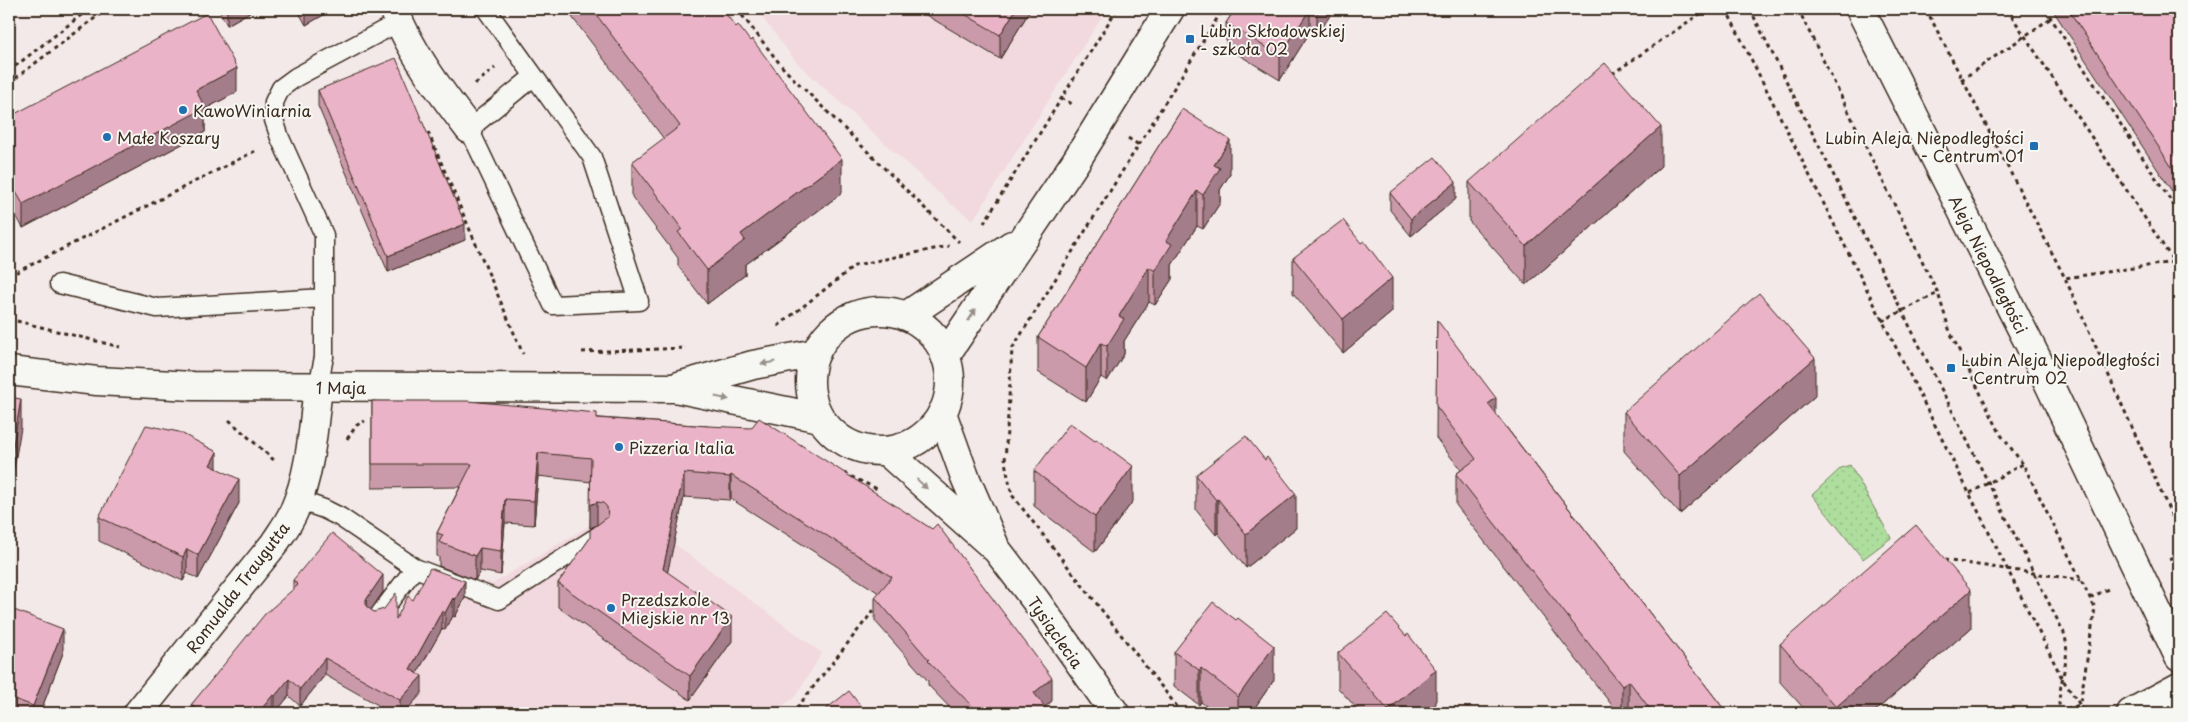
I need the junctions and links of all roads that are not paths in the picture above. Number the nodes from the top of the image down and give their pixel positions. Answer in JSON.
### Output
{"nodes":[{"id":1,"x":486,"y":9,"type":"edge"},
{"id":2,"x":1170,"y":9,"type":"edge"},
{"id":3,"x":1860,"y":9,"type":"edge"},
{"id":4,"x":397,"y":15,"type":"edge"},
{"id":5,"x":534,"y":76,"type":"junction"},
{"id":6,"x":468,"y":129,"type":"junction"},
{"id":7,"x":1024,"y":237,"type":"junction"},
{"id":8,"x":59,"y":284,"type":"dead end"},
{"id":9,"x":324,"y":298,"type":"junction"},
{"id":10,"x":906,"y":316,"type":"junction"},
{"id":11,"x":816,"y":353,"type":"junction"},
{"id":12,"x":945,"y":356,"type":"junction"},
{"id":13,"x":9,"y":371,"type":"edge"},
{"id":14,"x":318,"y":387,"type":"junction"},
{"id":15,"x":675,"y":388,"type":"junction"},
{"id":16,"x":942,"y":413,"type":"junction"},
{"id":17,"x":820,"y":418,"type":"junction"},
{"id":18,"x":886,"y":451,"type":"junction"},
{"id":19,"x":298,"y":500,"type":"junction"},
{"id":20,"x":598,"y":536,"type":"edge"},
{"id":21,"x":997,"y":550,"type":"junction"},
{"id":22,"x":415,"y":568,"type":"junction"},
{"id":23,"x":376,"y":618,"type":"edge"},
{"id":24,"x":2179,"y":657,"type":"edge"},
{"id":25,"x":2179,"y":687,"type":"edge"},
{"id":26,"x":138,"y":713,"type":"edge"},
{"id":27,"x":1116,"y":713,"type":"edge"},
{"id":28,"x":2131,"y":713,"type":"edge"}],
"edges":[{"from":1,"to":5,"type":"lane"},
{"from":2,"to":7,"type":"street"},
{"from":3,"to":24,"type":"street","name":"Aleja Niepodległości"},
{"from":4,"to":6,"type":"street"},
{"from":4,"to":9,"type":"lane"},
{"from":5,"to":6,"type":"lane"},
{"from":5,"to":6,"type":"lane"},
{"from":7,"to":10,"type":"street"},
{"from":12,"to":7,"type":"street","one_way":true},
{"from":8,"to":9,"type":"lane"},
{"from":9,"to":14,"type":"lane"},
{"from":10,"to":11,"type":"street"},
{"from":10,"to":12,"type":"street"},
{"from":11,"to":15,"type":"street","one_way":true},
{"from":11,"to":17,"type":"street"},
{"from":12,"to":16,"type":"street"},
{"from":13,"to":14,"type":"street","name":"1 Maja"},
{"from":14,"to":15,"type":"street","name":"1 Maja"},
{"from":14,"to":19,"type":"street","name":"Romualda Traugutta"},
{"from":15,"to":17,"type":"street","one_way":true},
{"from":16,"to":18,"type":"street"},
{"from":16,"to":21,"type":"street"},
{"from":17,"to":18,"type":"street"},
{"from":18,"to":21,"type":"street","one_way":true},
{"from":19,"to":22,"type":"lane"},
{"from":19,"to":26,"type":"street","name":"Romualda Traugutta"},
{"from":20,"to":22,"type":"lane"},
{"from":21,"to":27,"type":"street","name":"Tysiąclecia"},
{"from":22,"to":23,"type":"lane"},
{"from":25,"to":28,"type":"street"}]}
